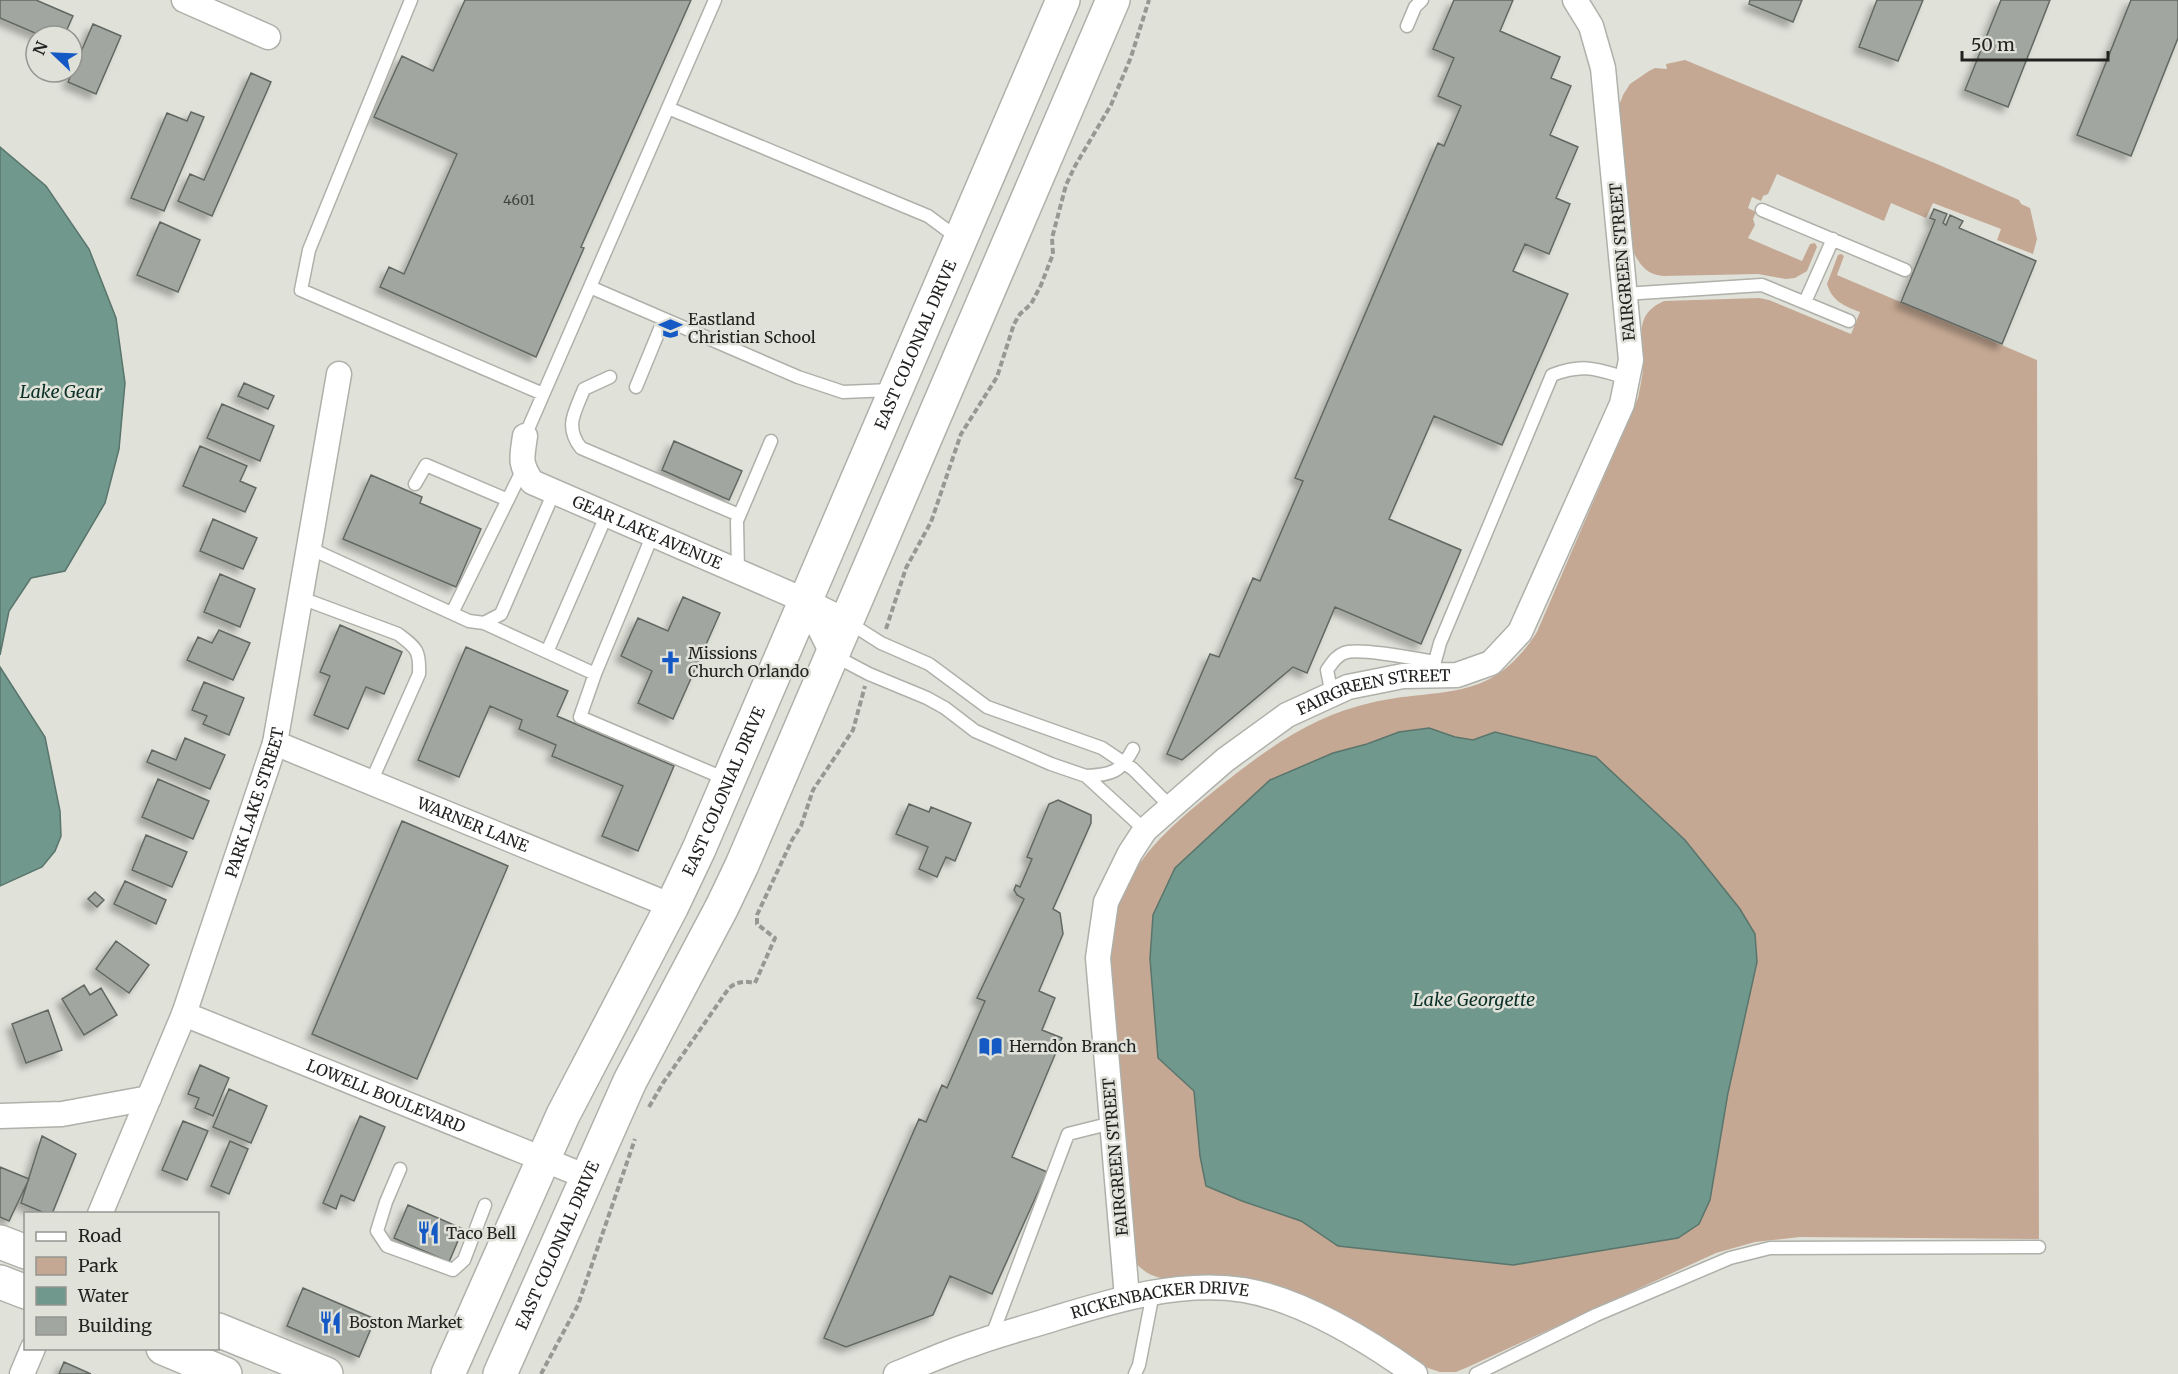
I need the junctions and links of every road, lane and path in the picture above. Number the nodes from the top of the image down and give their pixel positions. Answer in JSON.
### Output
{"nodes":[{"id":1,"x":184,"y":0,"type":"edge"},
{"id":2,"x":411,"y":0,"type":"edge"},
{"id":3,"x":715,"y":0,"type":"edge"},
{"id":4,"x":1063,"y":0,"type":"edge"},
{"id":5,"x":1113,"y":0,"type":"edge"},
{"id":6,"x":1149,"y":0,"type":"edge"},
{"id":7,"x":1575,"y":0,"type":"edge"},
{"id":8,"x":1417,"y":2,"type":"edge"},
{"id":9,"x":1407,"y":26,"type":"dead end"},
{"id":10,"x":268,"y":37,"type":"dead end"},
{"id":11,"x":668,"y":108,"type":"junction"},
{"id":12,"x":1762,"y":210,"type":"dead end"},
{"id":13,"x":1833,"y":239,"type":"junction"},
{"id":14,"x":961,"y":240,"type":"junction"},
{"id":15,"x":1905,"y":270,"type":"dead end"},
{"id":16,"x":590,"y":287,"type":"junction"},
{"id":17,"x":1624,"y":294,"type":"junction"},
{"id":18,"x":1805,"y":302,"type":"junction"},
{"id":19,"x":664,"y":319,"type":"junction"},
{"id":20,"x":1849,"y":321,"type":"dead end"},
{"id":21,"x":972,"y":331,"type":"junction"},
{"id":22,"x":339,"y":374,"type":"dead end"},
{"id":23,"x":610,"y":377,"type":"dead end"},
{"id":24,"x":1627,"y":378,"type":"junction"},
{"id":25,"x":636,"y":387,"type":"dead end"},
{"id":26,"x":897,"y":390,"type":"junction"},
{"id":27,"x":543,"y":394,"type":"junction"},
{"id":28,"x":525,"y":436,"type":"joint"},
{"id":29,"x":771,"y":441,"type":"dead end"},
{"id":30,"x":523,"y":469,"type":"junction"},
{"id":31,"x":415,"y":483,"type":"dead end"},
{"id":32,"x":554,"y":492,"type":"junction"},
{"id":33,"x":508,"y":500,"type":"junction"},
{"id":34,"x":607,"y":514,"type":"junction"},
{"id":35,"x":739,"y":515,"type":"junction"},
{"id":36,"x":653,"y":534,"type":"junction"},
{"id":37,"x":309,"y":548,"type":"junction"},
{"id":38,"x":738,"y":571,"type":"junction"},
{"id":39,"x":301,"y":598,"type":"junction"},
{"id":40,"x":806,"y":601,"type":"junction"},
{"id":41,"x":452,"y":613,"type":"junction"},
{"id":42,"x":848,"y":622,"type":"junction"},
{"id":43,"x":484,"y":623,"type":"junction"},
{"id":44,"x":881,"y":643,"type":"junction"},
{"id":45,"x":547,"y":652,"type":"junction"},
{"id":46,"x":833,"y":655,"type":"junction"},
{"id":47,"x":1433,"y":669,"type":"junction"},
{"id":48,"x":595,"y":674,"type":"junction"},
{"id":49,"x":868,"y":674,"type":"junction"},
{"id":50,"x":1332,"y":695,"type":"junction"},
{"id":51,"x":275,"y":743,"type":"junction"},
{"id":52,"x":1133,"y":749,"type":"dead end"},
{"id":53,"x":1125,"y":764,"type":"junction"},
{"id":54,"x":1086,"y":776,"type":"junction"},
{"id":55,"x":729,"y":780,"type":"junction"},
{"id":56,"x":372,"y":782,"type":"junction"},
{"id":57,"x":1171,"y":807,"type":"junction"},
{"id":58,"x":1145,"y":830,"type":"junction"},
{"id":59,"x":699,"y":849,"type":"junction"},
{"id":60,"x":672,"y":906,"type":"junction"},
{"id":61,"x":707,"y":934,"type":"junction"},
{"id":62,"x":670,"y":1004,"type":"junction"},
{"id":63,"x":184,"y":1014,"type":"junction"},
{"id":64,"x":149,"y":1098,"type":"junction"},
{"id":65,"x":648,"y":1109,"type":"dead end"},
{"id":66,"x":0,"y":1116,"type":"edge"},
{"id":67,"x":1112,"y":1123,"type":"junction"},
{"id":68,"x":635,"y":1138,"type":"dead end"},
{"id":69,"x":543,"y":1160,"type":"junction"},
{"id":70,"x":400,"y":1169,"type":"dead end"},
{"id":71,"x":587,"y":1177,"type":"junction"},
{"id":72,"x":485,"y":1205,"type":"dead end"},
{"id":73,"x":101,"y":1212,"type":"edge"},
{"id":74,"x":0,"y":1242,"type":"edge"},
{"id":75,"x":2039,"y":1247,"type":"dead end"},
{"id":76,"x":24,"y":1251,"type":"edge"},
{"id":77,"x":0,"y":1282,"type":"edge"},
{"id":78,"x":24,"y":1291,"type":"edge"},
{"id":79,"x":1153,"y":1293,"type":"junction"},
{"id":80,"x":1127,"y":1297,"type":"junction"},
{"id":81,"x":219,"y":1330,"type":"edge"},
{"id":82,"x":991,"y":1338,"type":"junction"},
{"id":83,"x":32,"y":1350,"type":"edge"},
{"id":84,"x":168,"y":1350,"type":"edge"},
{"id":85,"x":22,"y":1374,"type":"edge"},
{"id":86,"x":225,"y":1374,"type":"edge"},
{"id":87,"x":326,"y":1374,"type":"edge"},
{"id":88,"x":448,"y":1374,"type":"edge"},
{"id":89,"x":500,"y":1374,"type":"edge"},
{"id":90,"x":541,"y":1374,"type":"edge"},
{"id":91,"x":896,"y":1374,"type":"edge"},
{"id":92,"x":1135,"y":1374,"type":"edge"},
{"id":93,"x":1415,"y":1374,"type":"edge"},
{"id":94,"x":1476,"y":1374,"type":"edge"}],
"edges":[{"from":1,"to":10,"type":"street"},
{"from":2,"to":27,"type":"lane"},
{"from":3,"to":11,"type":"lane"},
{"from":4,"to":14,"type":"main road","name":"EAST COLONIAL DRIVE"},
{"from":5,"to":21,"type":"main road","name":"EAST COLONIAL DRIVE"},
{"from":6,"to":44,"type":"path"},
{"from":7,"to":17,"type":"street","name":"FAIRGREEN STREET"},
{"from":8,"to":9,"type":"lane"},
{"from":11,"to":14,"type":"lane"},
{"from":11,"to":16,"type":"lane"},
{"from":12,"to":13,"type":"lane"},
{"from":13,"to":15,"type":"lane"},
{"from":13,"to":18,"type":"lane"},
{"from":14,"to":21,"type":"main road"},
{"from":14,"to":26,"type":"main road","name":"EAST COLONIAL DRIVE"},
{"from":16,"to":19,"type":"lane"},
{"from":16,"to":27,"type":"lane"},
{"from":17,"to":18,"type":"lane"},
{"from":17,"to":24,"type":"street","name":"FAIRGREEN STREET"},
{"from":18,"to":20,"type":"lane"},
{"from":19,"to":25,"type":"lane"},
{"from":19,"to":26,"type":"lane"},
{"from":21,"to":42,"type":"main road","name":"EAST COLONIAL DRIVE"},
{"from":22,"to":37,"type":"street","name":"PARK LAKE STREET"},
{"from":23,"to":35,"type":"lane"},
{"from":24,"to":47,"type":"street","name":"FAIRGREEN STREET"},
{"from":24,"to":47,"type":"lane"},
{"from":26,"to":40,"type":"main road","name":"EAST COLONIAL DRIVE"},
{"from":27,"to":28,"type":"lane"},
{"from":28,"to":30,"type":"street"},
{"from":29,"to":35,"type":"lane"},
{"from":30,"to":32,"type":"street","name":"GEAR LAKE AVENUE"},
{"from":30,"to":33,"type":"lane"},
{"from":31,"to":33,"type":"lane"},
{"from":32,"to":34,"type":"street","name":"GEAR LAKE AVENUE"},
{"from":32,"to":43,"type":"lane"},
{"from":33,"to":41,"type":"lane"},
{"from":34,"to":36,"type":"street","name":"GEAR LAKE AVENUE"},
{"from":34,"to":45,"type":"lane"},
{"from":35,"to":38,"type":"lane"},
{"from":36,"to":38,"type":"street","name":"GEAR LAKE AVENUE"},
{"from":36,"to":48,"type":"lane"},
{"from":37,"to":39,"type":"street","name":"PARK LAKE STREET"},
{"from":37,"to":41,"type":"lane"},
{"from":38,"to":40,"type":"street","name":"GEAR LAKE AVENUE"},
{"from":39,"to":51,"type":"street","name":"PARK LAKE STREET"},
{"from":39,"to":56,"type":"lane"},
{"from":40,"to":42,"type":"street","name":"GEAR LAKE AVENUE"},
{"from":40,"to":46,"type":"street"},
{"from":40,"to":55,"type":"main road","name":"EAST COLONIAL DRIVE"},
{"from":41,"to":43,"type":"lane"},
{"from":42,"to":44,"type":"lane"},
{"from":42,"to":46,"type":"main road","name":"EAST COLONIAL DRIVE"},
{"from":43,"to":45,"type":"lane"},
{"from":44,"to":53,"type":"lane"},
{"from":45,"to":48,"type":"lane"},
{"from":46,"to":49,"type":"lane"},
{"from":46,"to":61,"type":"main road","name":"EAST COLONIAL DRIVE"},
{"from":47,"to":50,"type":"street","name":"FAIRGREEN STREET"},
{"from":47,"to":50,"type":"lane"},
{"from":48,"to":55,"type":"lane"},
{"from":49,"to":54,"type":"lane"},
{"from":49,"to":65,"type":"path"},
{"from":50,"to":57,"type":"street","name":"FAIRGREEN STREET"},
{"from":51,"to":56,"type":"street","name":"WARNER LANE"},
{"from":51,"to":63,"type":"street","name":"PARK LAKE STREET"},
{"from":52,"to":53,"type":"lane"},
{"from":53,"to":54,"type":"lane"},
{"from":53,"to":57,"type":"lane"},
{"from":54,"to":58,"type":"lane"},
{"from":55,"to":59,"type":"main road","name":"EAST COLONIAL DRIVE"},
{"from":56,"to":60,"type":"street","name":"WARNER LANE"},
{"from":57,"to":58,"type":"street","name":"FAIRGREEN STREET"},
{"from":58,"to":67,"type":"street","name":"FAIRGREEN STREET"},
{"from":59,"to":60,"type":"main road","name":"EAST COLONIAL DRIVE"},
{"from":59,"to":61,"type":"main road"},
{"from":60,"to":62,"type":"main road"},
{"from":60,"to":69,"type":"main road","name":"EAST COLONIAL DRIVE"},
{"from":61,"to":62,"type":"main road","name":"EAST COLONIAL DRIVE"},
{"from":62,"to":71,"type":"main road","name":"EAST COLONIAL DRIVE"},
{"from":63,"to":64,"type":"street","name":"PARK LAKE STREET"},
{"from":63,"to":69,"type":"street","name":"LOWELL BOULEVARD"},
{"from":64,"to":66,"type":"street"},
{"from":64,"to":73,"type":"street","name":"PARK LAKE STREET"},
{"from":67,"to":80,"type":"street","name":"FAIRGREEN STREET"},
{"from":67,"to":82,"type":"lane"},
{"from":68,"to":90,"type":"path"},
{"from":69,"to":71,"type":"street","name":"LOWELL BOULEVARD"},
{"from":69,"to":88,"type":"main road","name":"EAST COLONIAL DRIVE"},
{"from":70,"to":72,"type":"lane"},
{"from":71,"to":89,"type":"main road","name":"EAST COLONIAL DRIVE"},
{"from":74,"to":76,"type":"main road"},
{"from":75,"to":94,"type":"lane"},
{"from":77,"to":78,"type":"main road"},
{"from":79,"to":80,"type":"street","name":"RICKENBACKER DRIVE"},
{"from":79,"to":92,"type":"lane"},
{"from":79,"to":93,"type":"street","name":"RICKENBACKER DRIVE"},
{"from":80,"to":82,"type":"street","name":"RICKENBACKER DRIVE"},
{"from":81,"to":87,"type":"main road"},
{"from":82,"to":91,"type":"street","name":"RICKENBACKER DRIVE"},
{"from":83,"to":85,"type":"street"},
{"from":84,"to":86,"type":"main road"}]}
